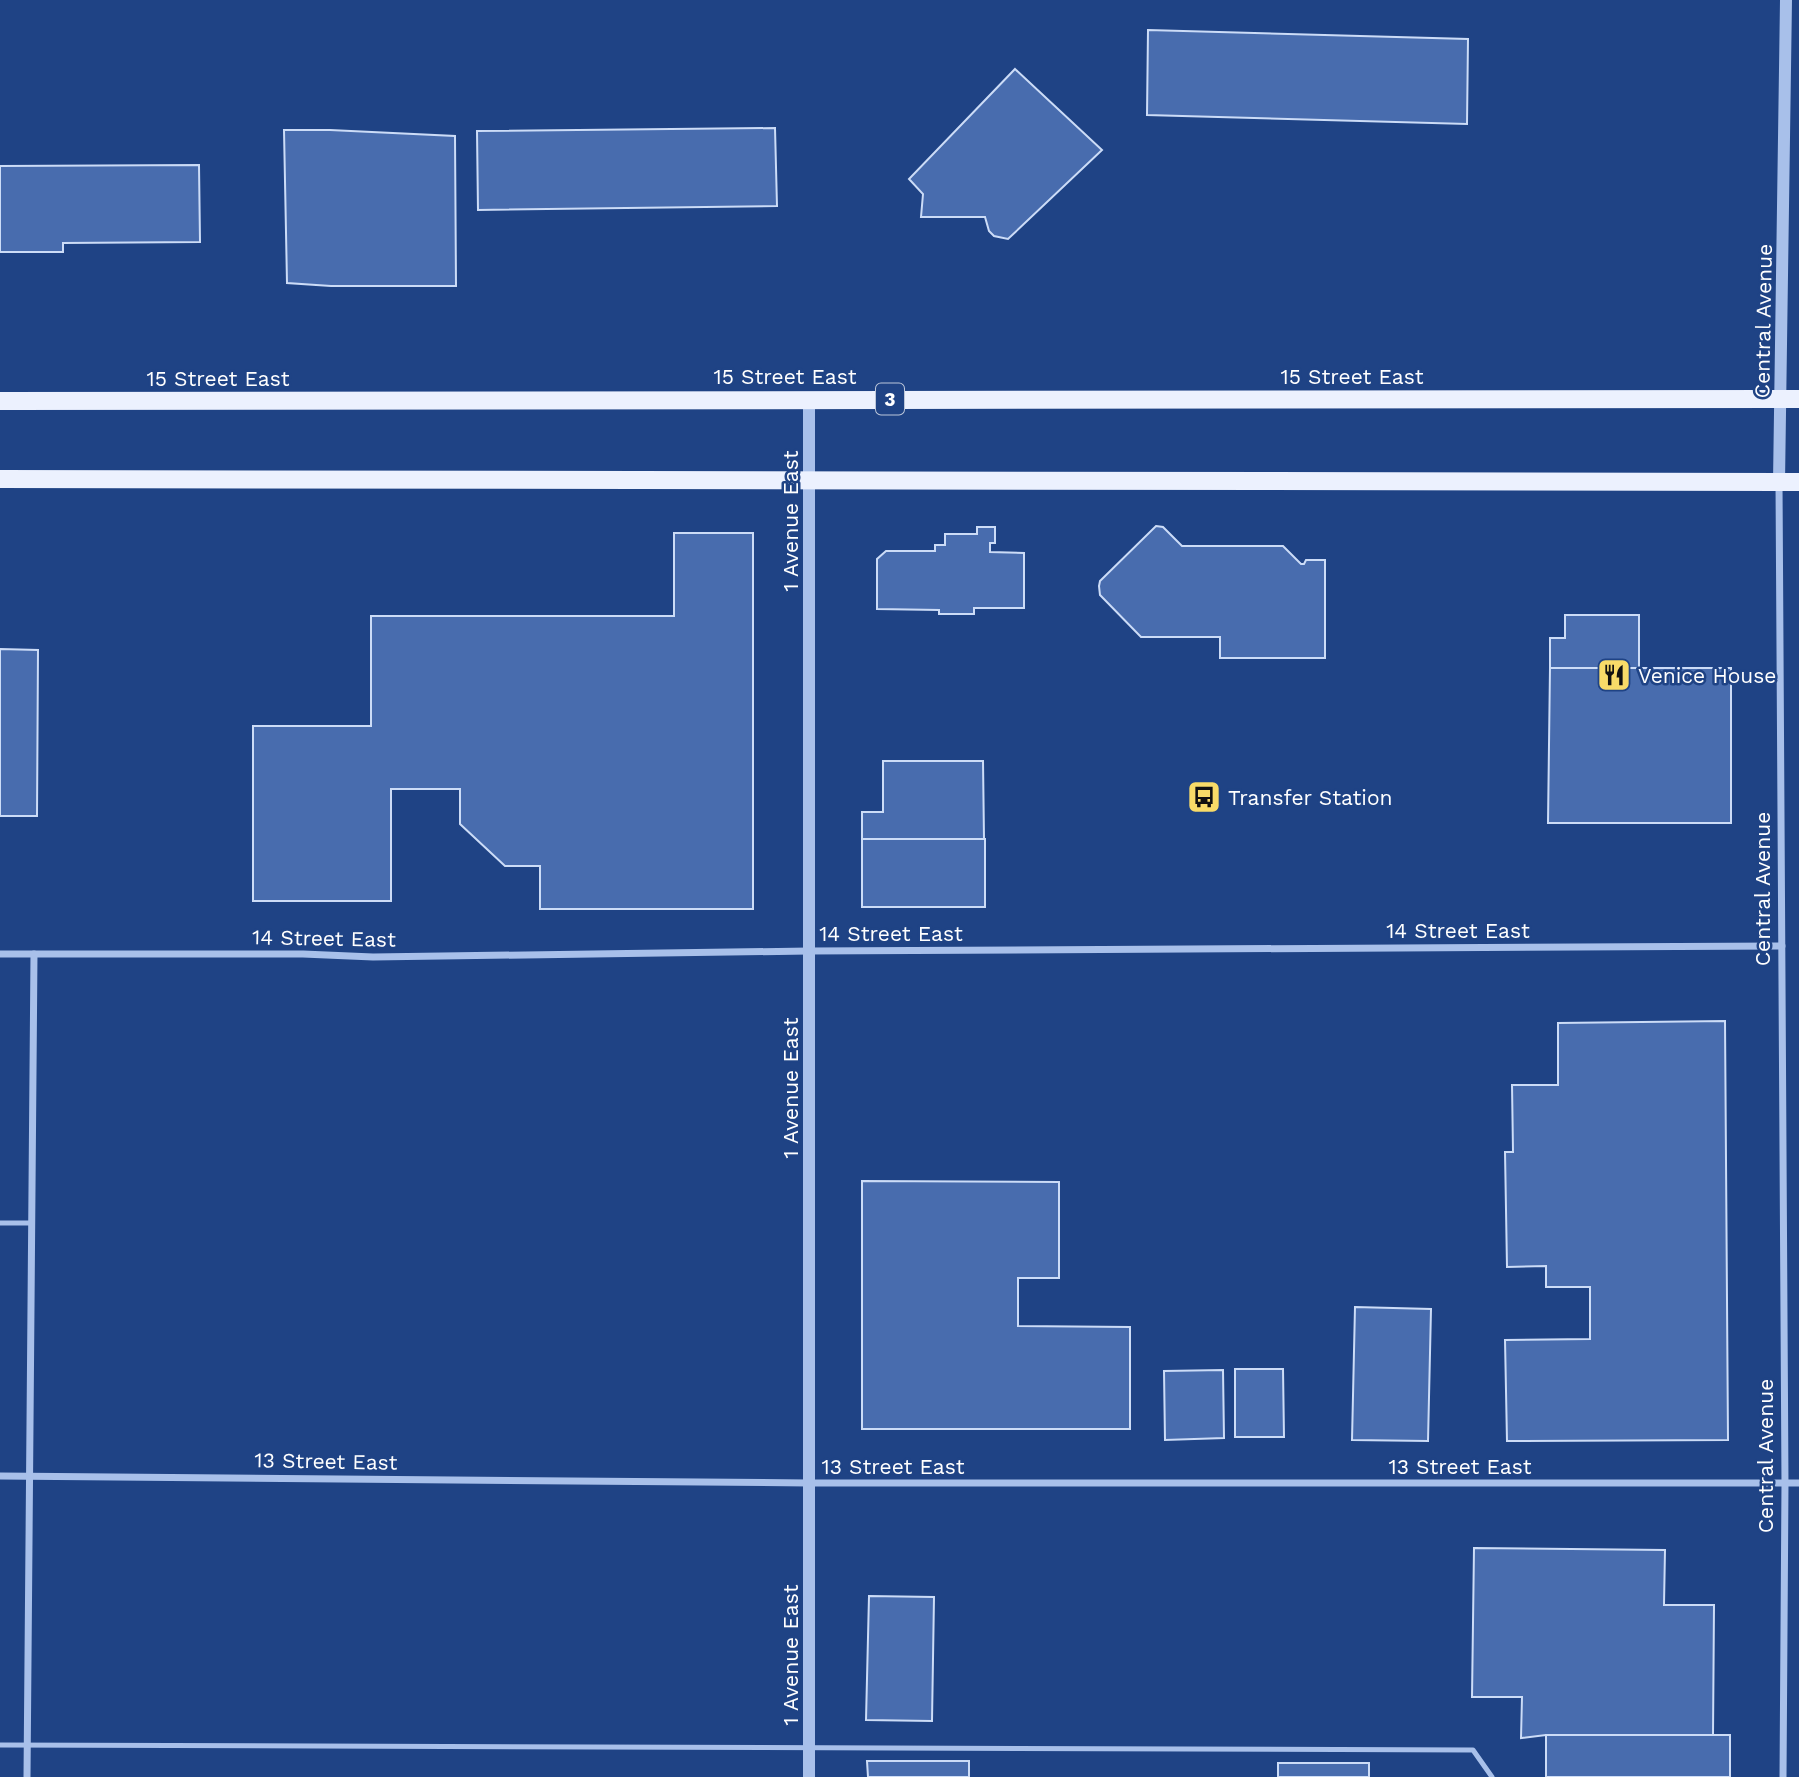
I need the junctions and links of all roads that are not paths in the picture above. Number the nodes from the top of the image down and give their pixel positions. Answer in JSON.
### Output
{"nodes":[{"id":1,"x":1786,"y":0,"type":"edge"},
{"id":2,"x":809,"y":399,"type":"junction"},
{"id":3,"x":1781,"y":399,"type":"junction"},
{"id":4,"x":1799,"y":399,"type":"edge"},
{"id":5,"x":0,"y":401,"type":"edge"},
{"id":6,"x":0,"y":479,"type":"edge"},
{"id":7,"x":809,"y":482,"type":"junction"},
{"id":8,"x":1779,"y":482,"type":"junction"},
{"id":9,"x":1799,"y":482,"type":"edge"},
{"id":10,"x":1782,"y":946,"type":"junction"},
{"id":11,"x":809,"y":951,"type":"junction"},
{"id":12,"x":0,"y":954,"type":"edge"},
{"id":13,"x":34,"y":954,"type":"junction"},
{"id":14,"x":0,"y":1223,"type":"edge"},
{"id":15,"x":32,"y":1223,"type":"junction"},
{"id":16,"x":0,"y":1476,"type":"edge"},
{"id":17,"x":29,"y":1476,"type":"junction"},
{"id":18,"x":809,"y":1483,"type":"junction"},
{"id":19,"x":1785,"y":1483,"type":"junction"},
{"id":20,"x":1799,"y":1483,"type":"edge"},
{"id":21,"x":27,"y":1744,"type":"junction"},
{"id":22,"x":0,"y":1745,"type":"edge"},
{"id":23,"x":809,"y":1746,"type":"junction"},
{"id":24,"x":27,"y":1777,"type":"edge"},
{"id":25,"x":809,"y":1777,"type":"edge"},
{"id":26,"x":1492,"y":1777,"type":"edge"},
{"id":27,"x":1783,"y":1777,"type":"edge"}],
"edges":[{"from":1,"to":3,"type":"street","name":"Central Avenue"},
{"from":2,"to":3,"type":"main road","name":"15 Street East","number":"3"},
{"from":2,"to":5,"type":"main road","name":"15 Street East","number":"3"},
{"from":2,"to":7,"type":"street","name":"1 Avenue East"},
{"from":3,"to":4,"type":"main road","number":"3"},
{"from":3,"to":8,"type":"street","name":"Central Avenue"},
{"from":6,"to":7,"type":"main road"},
{"from":7,"to":8,"type":"main road"},
{"from":7,"to":11,"type":"street","name":"1 Avenue East"},
{"from":8,"to":9,"type":"main road"},
{"from":8,"to":10,"type":"street","name":"Central Avenue"},
{"from":10,"to":11,"type":"street","name":"14 Street East"},
{"from":10,"to":19,"type":"street","name":"Central Avenue"},
{"from":11,"to":13,"type":"street","name":"14 Street East"},
{"from":11,"to":18,"type":"street","name":"1 Avenue East"},
{"from":12,"to":13,"type":"street","name":"14 Street East"},
{"from":13,"to":15,"type":"street"},
{"from":14,"to":15,"type":"lane"},
{"from":15,"to":17,"type":"street"},
{"from":16,"to":17,"type":"street","name":"13 Street East"},
{"from":17,"to":18,"type":"street","name":"13 Street East"},
{"from":17,"to":21,"type":"street"},
{"from":18,"to":19,"type":"street","name":"13 Street East"},
{"from":18,"to":23,"type":"street","name":"1 Avenue East"},
{"from":19,"to":20,"type":"street","name":"13 Street East"},
{"from":19,"to":27,"type":"street","name":"Central Avenue"},
{"from":21,"to":22,"type":"lane"},
{"from":21,"to":23,"type":"lane"},
{"from":21,"to":24,"type":"street"},
{"from":23,"to":25,"type":"street","name":"1 Avenue East"},
{"from":23,"to":26,"type":"lane"}]}
